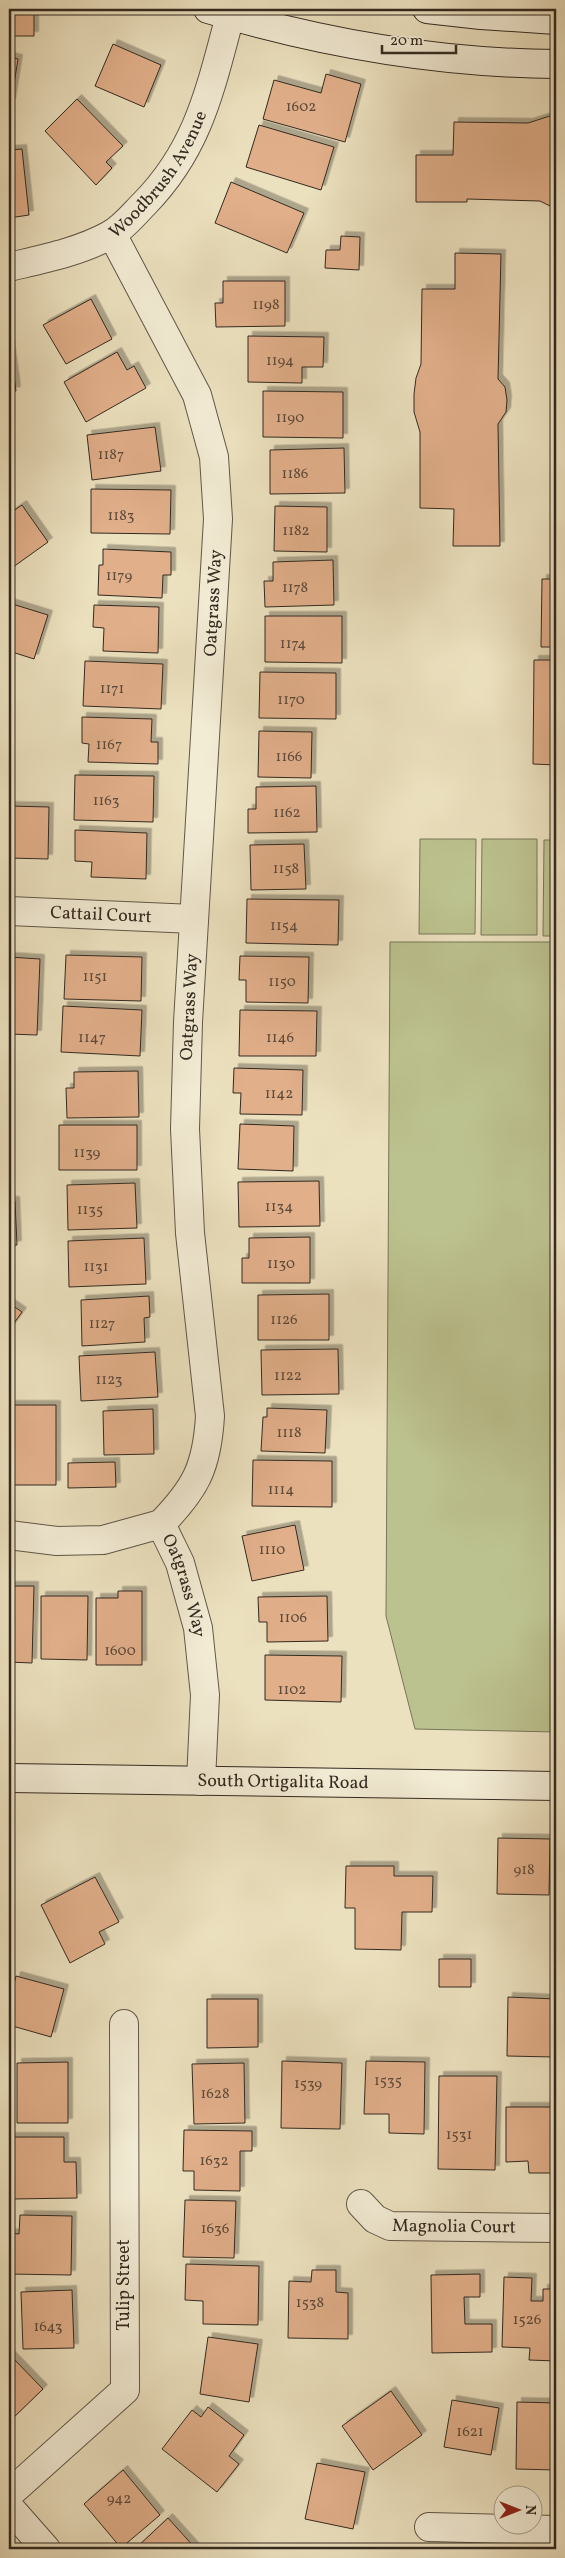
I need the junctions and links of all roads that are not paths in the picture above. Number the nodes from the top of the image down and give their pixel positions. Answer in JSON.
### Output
{"nodes":[{"id":1,"x":427,"y":9,"type":"edge"},
{"id":2,"x":223,"y":11,"type":"edge"},
{"id":3,"x":556,"y":20,"type":"edge"},
{"id":4,"x":556,"y":64,"type":"edge"},
{"id":5,"x":112,"y":234,"type":"junction"},
{"id":6,"x":9,"y":267,"type":"edge"},
{"id":7,"x":9,"y":911,"type":"edge"},
{"id":8,"x":194,"y":919,"type":"junction"},
{"id":9,"x":161,"y":1524,"type":"junction"},
{"id":10,"x":9,"y":1535,"type":"edge"},
{"id":11,"x":9,"y":1778,"type":"edge"},
{"id":12,"x":201,"y":1781,"type":"junction"},
{"id":13,"x":556,"y":1786,"type":"edge"},
{"id":14,"x":124,"y":2024,"type":"dead end"},
{"id":15,"x":361,"y":2204,"type":"dead end"},
{"id":16,"x":556,"y":2228,"type":"edge"},
{"id":17,"x":9,"y":2494,"type":"edge"},
{"id":18,"x":9,"y":2507,"type":"edge"},
{"id":19,"x":429,"y":2527,"type":"dead end"},
{"id":20,"x":492,"y":2532,"type":"edge"},
{"id":21,"x":46,"y":2549,"type":"edge"}],
"edges":[{"from":1,"to":3,"type":"street"},
{"from":2,"to":4,"type":"street"},
{"from":2,"to":5,"type":"street","name":"Woodbrush Avenue"},
{"from":5,"to":6,"type":"street","name":"Woodbrush Avenue"},
{"from":5,"to":8,"type":"street","name":"Oatgrass Way"},
{"from":7,"to":8,"type":"street","name":"Cattail Court"},
{"from":8,"to":9,"type":"street","name":"Oatgrass Way"},
{"from":9,"to":10,"type":"street"},
{"from":9,"to":12,"type":"street","name":"Oatgrass Way"},
{"from":11,"to":12,"type":"street","name":"South Ortigalita Road"},
{"from":12,"to":13,"type":"street","name":"South Ortigalita Road"},
{"from":14,"to":17,"type":"street","name":"Tulip Street"},
{"from":15,"to":16,"type":"street","name":"Magnolia Court"},
{"from":18,"to":21,"type":"street"},
{"from":19,"to":20,"type":"street"}]}
